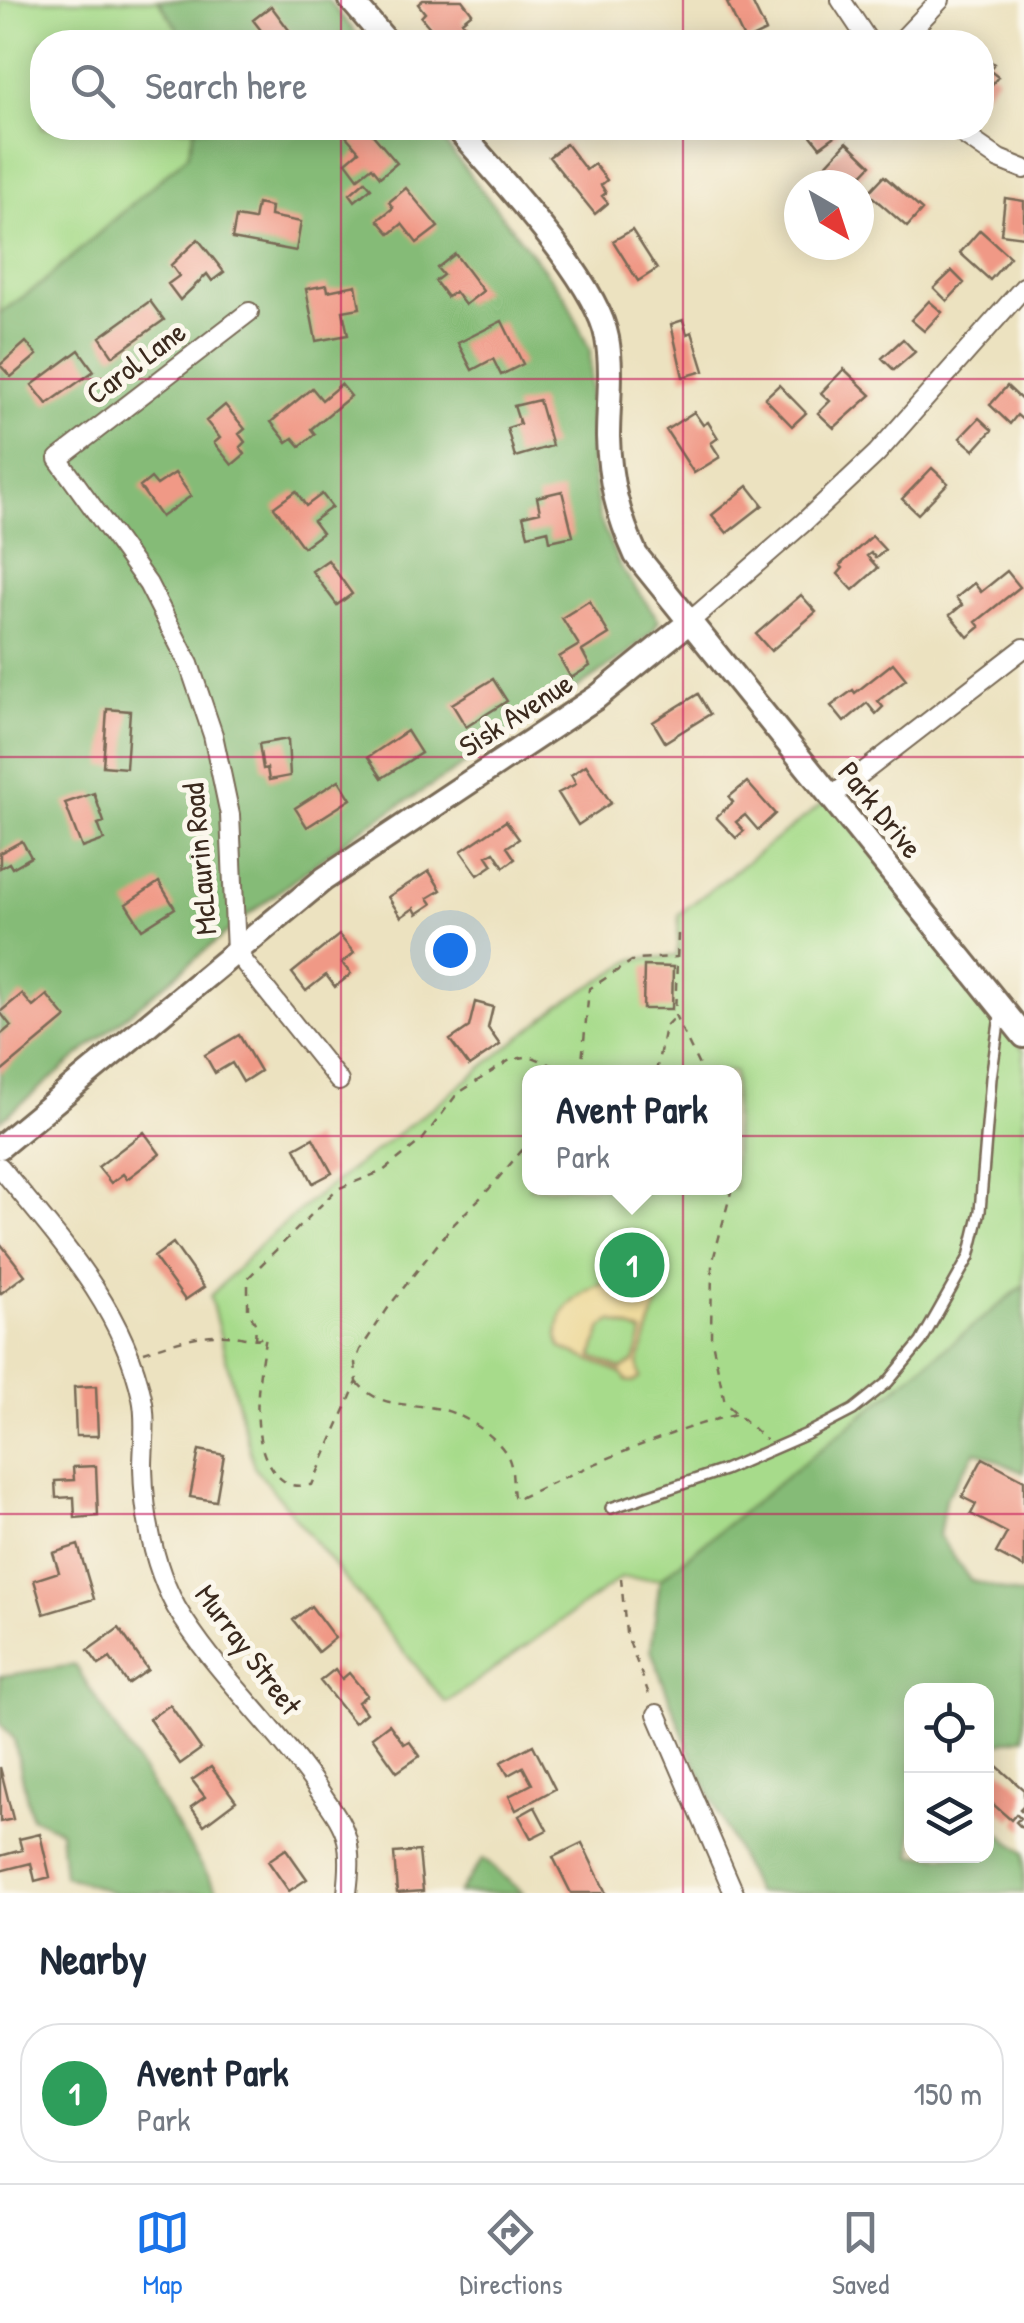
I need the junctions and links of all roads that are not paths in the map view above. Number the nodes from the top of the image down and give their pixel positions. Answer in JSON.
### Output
{"nodes":[{"id":1,"x":351,"y":0,"type":"edge"},
{"id":2,"x":840,"y":0,"type":"edge"},
{"id":3,"x":940,"y":0,"type":"edge"},
{"id":4,"x":376,"y":30,"type":"edge"},
{"id":5,"x":861,"y":30,"type":"edge"},
{"id":6,"x":911,"y":30,"type":"edge"},
{"id":7,"x":467,"y":140,"type":"edge"},
{"id":8,"x":972,"y":140,"type":"edge"},
{"id":9,"x":1024,"y":169,"type":"edge"},
{"id":10,"x":1024,"y":288,"type":"edge"},
{"id":11,"x":249,"y":312,"type":"dead end"},
{"id":12,"x":58,"y":459,"type":"joint"},
{"id":13,"x":688,"y":623,"type":"junction"},
{"id":14,"x":1024,"y":648,"type":"edge"},
{"id":15,"x":831,"y":797,"type":"junction"},
{"id":16,"x":236,"y":952,"type":"junction"},
{"id":17,"x":1002,"y":1008,"type":"junction"},
{"id":18,"x":1024,"y":1036,"type":"edge"},
{"id":19,"x":338,"y":1081,"type":"dead end"},
{"id":20,"x":0,"y":1146,"type":"edge"},
{"id":21,"x":0,"y":1167,"type":"edge"},
{"id":22,"x":611,"y":1508,"type":"dead end"},
{"id":23,"x":657,"y":1714,"type":"road end"},
{"id":24,"x":348,"y":1893,"type":"edge"},
{"id":25,"x":734,"y":1893,"type":"edge"}],
"edges":[{"from":1,"to":4,"type":"street"},
{"from":2,"to":5,"type":"street"},
{"from":3,"to":6,"type":"street"},
{"from":7,"to":13,"type":"street","name":"Park Drive"},
{"from":8,"to":9,"type":"street"},
{"from":10,"to":13,"type":"street","name":"Sisk Avenue"},
{"from":11,"to":12,"type":"street","name":"Carol Lane"},
{"from":12,"to":16,"type":"street","name":"McLaurin Road"},
{"from":13,"to":15,"type":"street","name":"Park Drive"},
{"from":13,"to":16,"type":"street","name":"Sisk Avenue"},
{"from":14,"to":15,"type":"street"},
{"from":15,"to":17,"type":"street","name":"Park Drive"},
{"from":16,"to":19,"type":"street","name":"McLaurin Road"},
{"from":16,"to":20,"type":"street","name":"Sisk Avenue"},
{"from":17,"to":18,"type":"street","name":"Park Drive"},
{"from":17,"to":22,"type":"lane"},
{"from":21,"to":24,"type":"street","name":"Murray Street"},
{"from":23,"to":25,"type":"street"}]}
